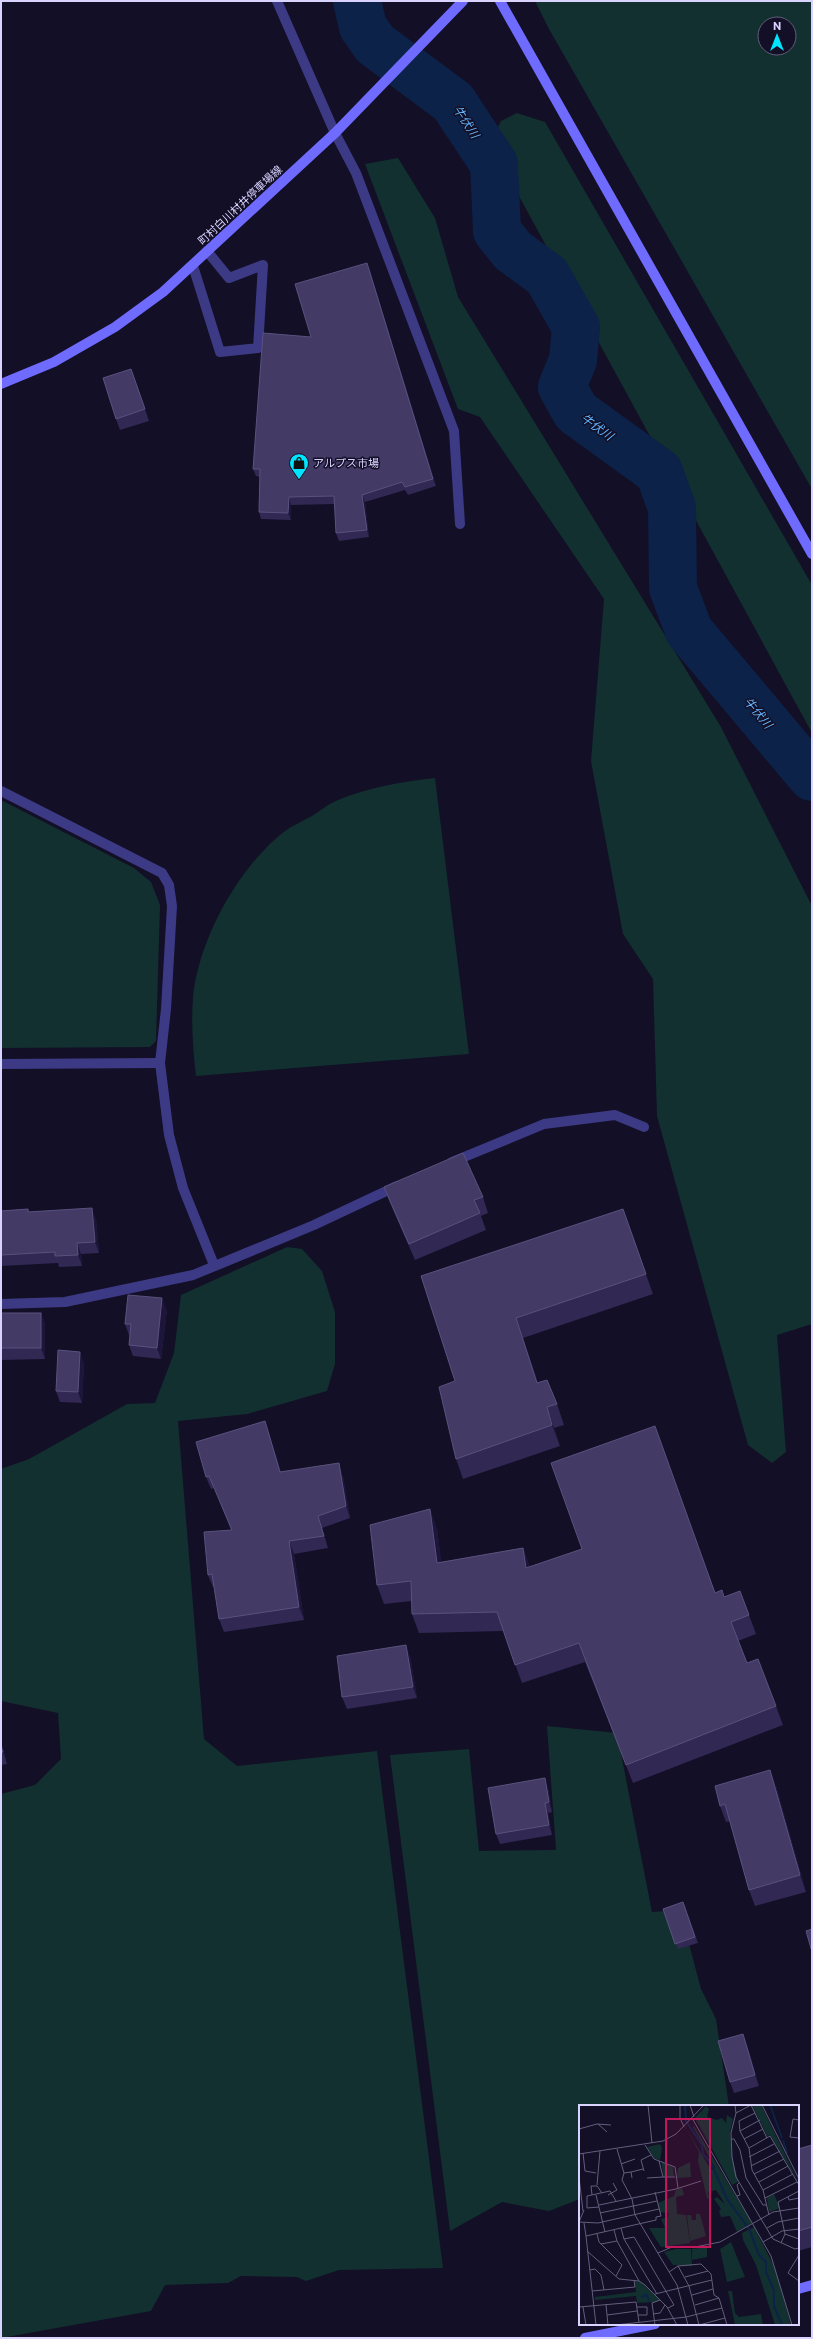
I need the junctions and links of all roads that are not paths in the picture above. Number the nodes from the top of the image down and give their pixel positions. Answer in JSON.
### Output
{"nodes":[{"id":1,"x":277,"y":1,"type":"edge"},
{"id":2,"x":463,"y":1,"type":"edge"},
{"id":3,"x":500,"y":1,"type":"edge"},
{"id":4,"x":335,"y":133,"type":"junction"},
{"id":5,"x":207,"y":251,"type":"junction"},
{"id":6,"x":193,"y":266,"type":"junction"},
{"id":7,"x":1,"y":384,"type":"edge"},
{"id":8,"x":460,"y":524,"type":"dead end"},
{"id":9,"x":812,"y":554,"type":"edge"},
{"id":10,"x":1,"y":791,"type":"edge"},
{"id":11,"x":160,"y":1063,"type":"junction"},
{"id":12,"x":1,"y":1064,"type":"edge"},
{"id":13,"x":644,"y":1126,"type":"dead end"},
{"id":14,"x":444,"y":1166,"type":"edge"},
{"id":15,"x":408,"y":1181,"type":"edge"},
{"id":16,"x":214,"y":1265,"type":"junction"},
{"id":17,"x":1,"y":1304,"type":"edge"},
{"id":18,"x":812,"y":2286,"type":"edge"},
{"id":19,"x":799,"y":2289,"type":"edge"},
{"id":20,"x":651,"y":2325,"type":"edge"},
{"id":21,"x":585,"y":2338,"type":"edge"}],
"edges":[{"from":1,"to":4,"type":"street"},
{"from":2,"to":4,"type":"street","name":"町村白川村井停車場線"},
{"from":3,"to":9,"type":"street"},
{"from":4,"to":5,"type":"street","name":"町村白川村井停車場線"},
{"from":4,"to":8,"type":"street"},
{"from":5,"to":6,"type":"street","name":"町村白川村井停車場線"},
{"from":5,"to":6,"type":"street"},
{"from":6,"to":7,"type":"street","name":"町村白川村井停車場線"},
{"from":10,"to":11,"type":"street"},
{"from":11,"to":12,"type":"street"},
{"from":11,"to":16,"type":"street"},
{"from":13,"to":14,"type":"street"},
{"from":15,"to":16,"type":"street"},
{"from":16,"to":17,"type":"street"},
{"from":18,"to":19,"type":"street"},
{"from":20,"to":21,"type":"street"}]}
